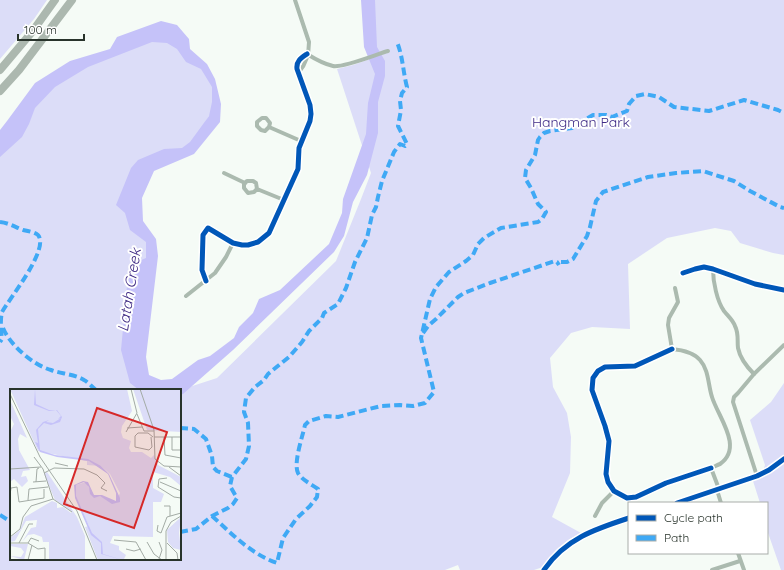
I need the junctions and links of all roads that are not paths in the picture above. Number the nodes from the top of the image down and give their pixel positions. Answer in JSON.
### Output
{"nodes":[{"id":1,"x":55,"y":0,"type":"edge"},
{"id":2,"x":72,"y":0,"type":"edge"},
{"id":3,"x":294,"y":0,"type":"edge"},
{"id":4,"x":388,"y":50,"type":"dead end"},
{"id":5,"x":307,"y":54,"type":"junction"},
{"id":6,"x":0,"y":70,"type":"edge"},
{"id":7,"x":0,"y":92,"type":"edge"},
{"id":8,"x":269,"y":127,"type":"dead end"},
{"id":9,"x":301,"y":141,"type":"junction"},
{"id":10,"x":224,"y":173,"type":"dead end"},
{"id":11,"x":245,"y":183,"type":"junction"},
{"id":12,"x":257,"y":189,"type":"junction"},
{"id":13,"x":284,"y":200,"type":"junction"},
{"id":14,"x":233,"y":243,"type":"junction"},
{"id":15,"x":713,"y":269,"type":"junction"},
{"id":16,"x":683,"y":273,"type":"dead end"},
{"id":17,"x":206,"y":281,"type":"junction"},
{"id":18,"x":675,"y":288,"type":"dead end"},
{"id":19,"x":784,"y":290,"type":"edge"},
{"id":20,"x":186,"y":296,"type":"dead end"},
{"id":21,"x":784,"y":345,"type":"edge"},
{"id":22,"x":672,"y":349,"type":"junction"},
{"id":23,"x":754,"y":374,"type":"junction"},
{"id":24,"x":784,"y":459,"type":"edge"},
{"id":25,"x":711,"y":468,"type":"junction"},
{"id":26,"x":757,"y":476,"type":"junction"},
{"id":27,"x":718,"y":490,"type":"junction"},
{"id":28,"x":614,"y":491,"type":"junction"},
{"id":29,"x":680,"y":502,"type":"edge"},
{"id":30,"x":721,"y":502,"type":"edge"},
{"id":31,"x":595,"y":516,"type":"dead end"},
{"id":32,"x":628,"y":518,"type":"edge"},
{"id":33,"x":738,"y":554,"type":"edge"},
{"id":34,"x":740,"y":560,"type":"junction"},
{"id":35,"x":544,"y":570,"type":"edge"},
{"id":36,"x":712,"y":570,"type":"edge"},
{"id":37,"x":744,"y":570,"type":"edge"}],
"edges":[{"from":1,"to":6,"type":"highway"},
{"from":2,"to":7,"type":"highway"},
{"from":3,"to":5,"type":"street"},
{"from":4,"to":5,"type":"street"},
{"from":5,"to":9,"type":"street"},
{"from":8,"to":9,"type":"street"},
{"from":9,"to":13,"type":"street"},
{"from":10,"to":11,"type":"street"},
{"from":11,"to":12,"type":"street"},
{"from":11,"to":12,"type":"street"},
{"from":12,"to":13,"type":"street"},
{"from":13,"to":14,"type":"street"},
{"from":14,"to":17,"type":"street"},
{"from":14,"to":17,"type":"street"},
{"from":15,"to":16,"type":"street"},
{"from":15,"to":19,"type":"street"},
{"from":15,"to":23,"type":"street"},
{"from":17,"to":20,"type":"street"},
{"from":18,"to":22,"type":"street"},
{"from":21,"to":23,"type":"street"},
{"from":22,"to":25,"type":"street"},
{"from":22,"to":28,"type":"street"},
{"from":23,"to":26,"type":"street"},
{"from":24,"to":26,"type":"main road"},
{"from":25,"to":27,"type":"street"},
{"from":25,"to":28,"type":"street"},
{"from":26,"to":27,"type":"main road"},
{"from":27,"to":29,"type":"main road"},
{"from":27,"to":30,"type":"street"},
{"from":28,"to":31,"type":"street"},
{"from":32,"to":35,"type":"main road"},
{"from":33,"to":34,"type":"street"},
{"from":34,"to":36,"type":"street"},
{"from":34,"to":37,"type":"street"}]}
